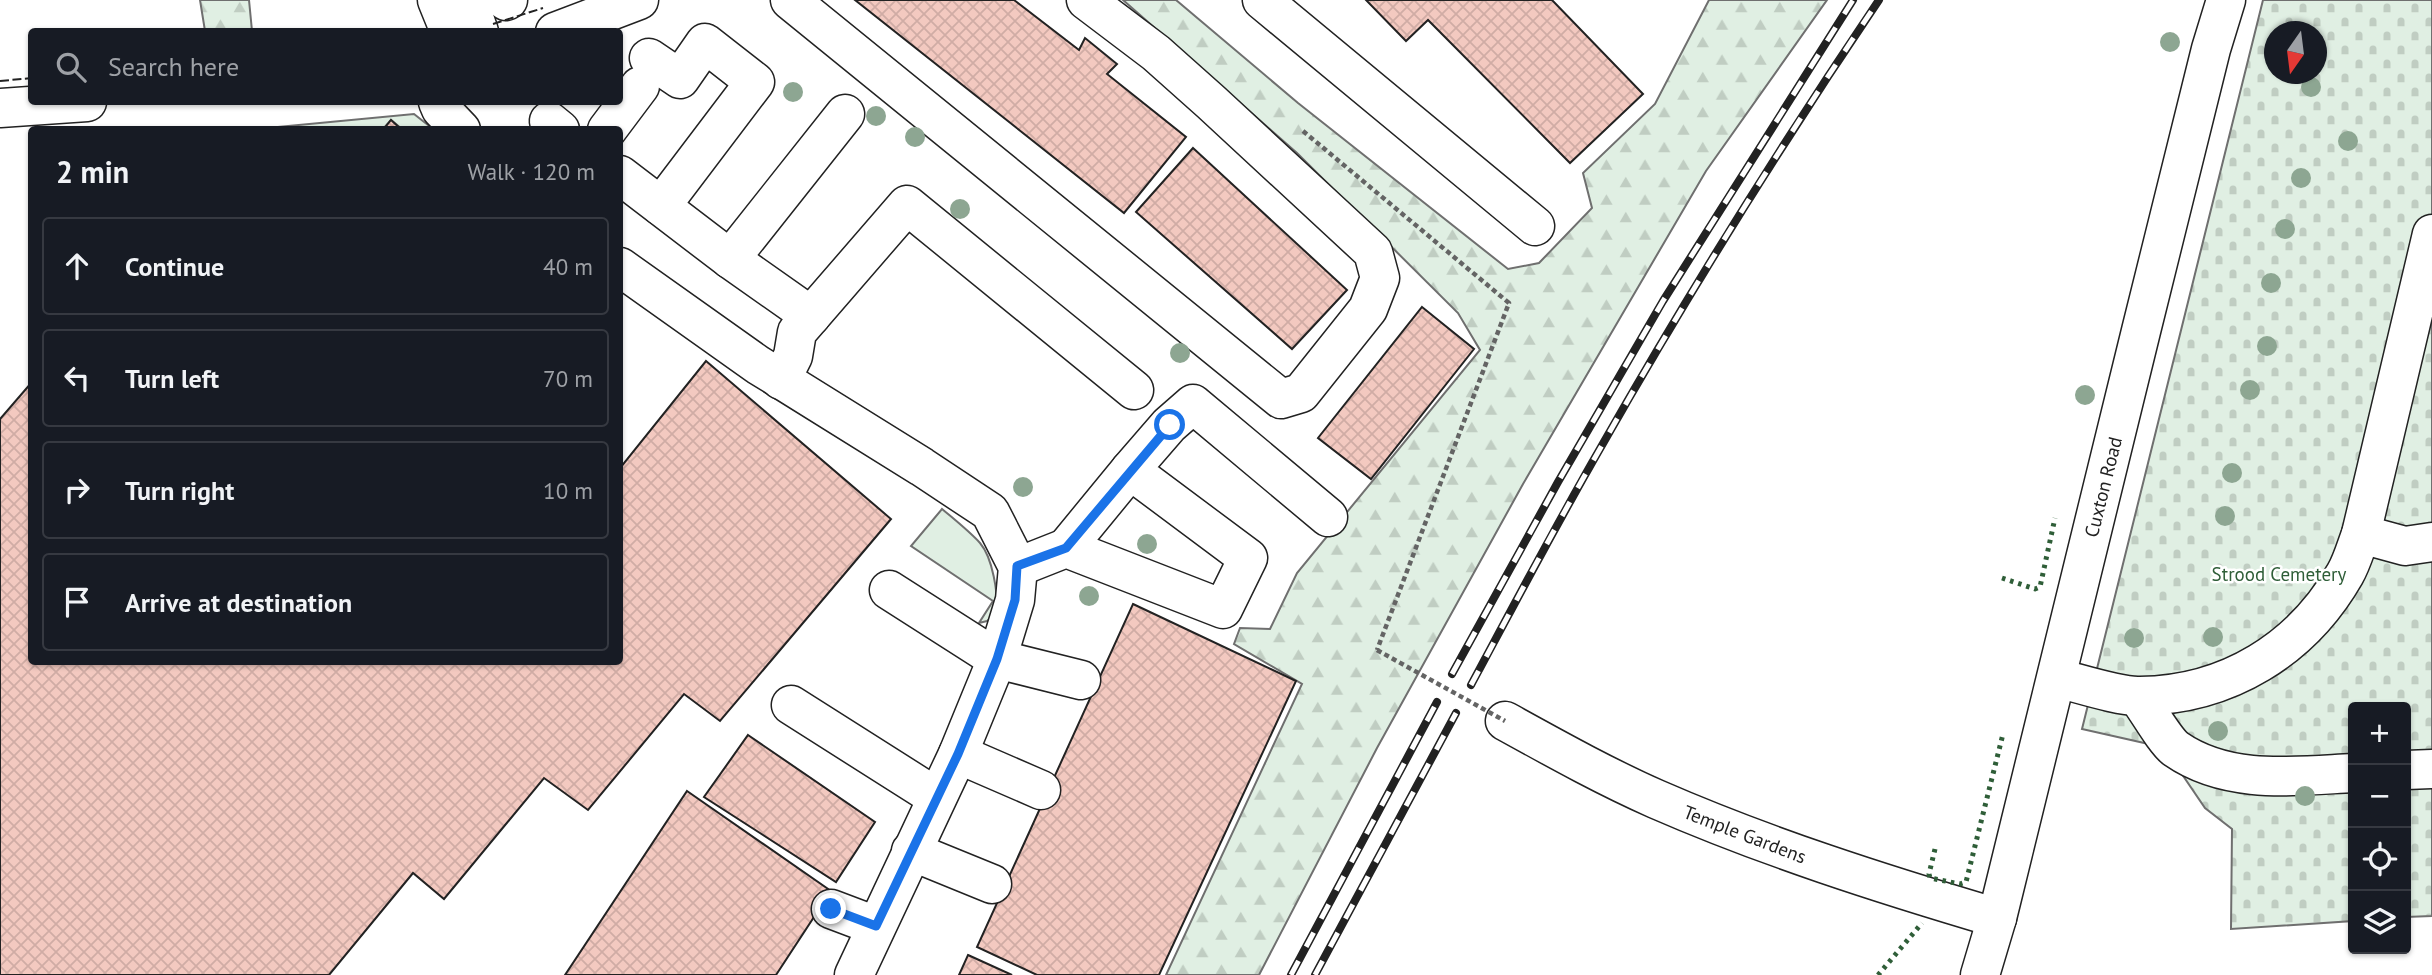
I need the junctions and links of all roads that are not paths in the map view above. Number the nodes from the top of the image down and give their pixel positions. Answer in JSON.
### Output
{"nodes":[{"id":1,"x":437,"y":0,"type":"edge"},
{"id":2,"x":468,"y":0,"type":"edge"},
{"id":3,"x":639,"y":0,"type":"edge"},
{"id":4,"x":790,"y":0,"type":"edge"},
{"id":5,"x":1087,"y":0,"type":"edge"},
{"id":6,"x":1262,"y":0,"type":"edge"},
{"id":7,"x":2226,"y":0,"type":"edge"},
{"id":8,"x":558,"y":20,"type":"edge"},
{"id":9,"x":448,"y":28,"type":"edge"},
{"id":10,"x":478,"y":28,"type":"edge"},
{"id":11,"x":44,"y":105,"type":"edge"},
{"id":12,"x":440,"y":105,"type":"edge"},
{"id":13,"x":623,"y":105,"type":"edge"},
{"id":14,"x":623,"y":105,"type":"edge"},
{"id":15,"x":0,"y":108,"type":"edge"},
{"id":16,"x":845,"y":114,"type":"dead end"},
{"id":17,"x":457,"y":126,"type":"edge"},
{"id":18,"x":610,"y":126,"type":"edge"},
{"id":19,"x":623,"y":177,"type":"edge"},
{"id":20,"x":661,"y":206,"type":"junction"},
{"id":21,"x":1535,"y":226,"type":"dead end"},
{"id":22,"x":2432,"y":234,"type":"edge"},
{"id":23,"x":730,"y":259,"type":"junction"},
{"id":24,"x":623,"y":269,"type":"edge"},
{"id":25,"x":811,"y":316,"type":"junction"},
{"id":26,"x":781,"y":380,"type":"junction"},
{"id":27,"x":1134,"y":390,"type":"dead end"},
{"id":28,"x":1130,"y":470,"type":"junction"},
{"id":29,"x":1328,"y":517,"type":"dead end"},
{"id":30,"x":2361,"y":534,"type":"junction"},
{"id":31,"x":1066,"y":548,"type":"junction"},
{"id":32,"x":2423,"y":551,"type":"edge"},
{"id":33,"x":1017,"y":566,"type":"junction"},
{"id":34,"x":890,"y":590,"type":"dead end"},
{"id":35,"x":997,"y":659,"type":"junction"},
{"id":36,"x":2057,"y":678,"type":"junction"},
{"id":37,"x":1082,"y":680,"type":"dead end"},
{"id":38,"x":2138,"y":697,"type":"junction"},
{"id":39,"x":791,"y":705,"type":"dead end"},
{"id":40,"x":1504,"y":721,"type":"road end"},
{"id":41,"x":958,"y":754,"type":"junction"},
{"id":42,"x":2432,"y":769,"type":"edge"},
{"id":43,"x":2411,"y":770,"type":"edge"},
{"id":44,"x":2348,"y":773,"type":"edge"},
{"id":45,"x":1041,"y":790,"type":"dead end"},
{"id":46,"x":936,"y":797,"type":"junction"},
{"id":47,"x":911,"y":851,"type":"junction"},
{"id":48,"x":992,"y":884,"type":"dead end"},
{"id":49,"x":831,"y":909,"type":"dead end"},
{"id":50,"x":1997,"y":918,"type":"junction"},
{"id":51,"x":876,"y":926,"type":"junction"},
{"id":52,"x":854,"y":975,"type":"edge"},
{"id":53,"x":1980,"y":975,"type":"edge"}],
"edges":[{"from":1,"to":9,"type":"main road"},
{"from":2,"to":10,"type":"main road"},
{"from":3,"to":8,"type":"main road"},
{"from":4,"to":5,"type":"main road"},
{"from":6,"to":21,"type":"main road"},
{"from":7,"to":36,"type":"main road","name":"Cuxton Road"},
{"from":11,"to":15,"type":"main road"},
{"from":12,"to":17,"type":"main road"},
{"from":13,"to":18,"type":"main road"},
{"from":14,"to":20,"type":"main road"},
{"from":16,"to":23,"type":"main road"},
{"from":19,"to":20,"type":"main road"},
{"from":20,"to":23,"type":"main road"},
{"from":22,"to":30,"type":"main road"},
{"from":23,"to":25,"type":"main road"},
{"from":24,"to":26,"type":"main road"},
{"from":25,"to":26,"type":"main road"},
{"from":25,"to":27,"type":"main road"},
{"from":26,"to":33,"type":"main road"},
{"from":28,"to":29,"type":"main road"},
{"from":28,"to":31,"type":"main road"},
{"from":28,"to":31,"type":"main road"},
{"from":30,"to":32,"type":"main road"},
{"from":30,"to":38,"type":"main road"},
{"from":31,"to":33,"type":"main road"},
{"from":33,"to":35,"type":"main road"},
{"from":34,"to":35,"type":"main road"},
{"from":35,"to":37,"type":"main road"},
{"from":35,"to":41,"type":"main road"},
{"from":36,"to":38,"type":"main road"},
{"from":36,"to":50,"type":"main road","name":"Cuxton Road"},
{"from":38,"to":44,"type":"main road"},
{"from":39,"to":46,"type":"main road"},
{"from":40,"to":50,"type":"main road","name":"Temple Gardens"},
{"from":41,"to":45,"type":"main road"},
{"from":41,"to":46,"type":"main road"},
{"from":42,"to":43,"type":"main road"},
{"from":46,"to":47,"type":"main road"},
{"from":47,"to":48,"type":"main road"},
{"from":47,"to":51,"type":"main road"},
{"from":49,"to":51,"type":"main road"},
{"from":50,"to":53,"type":"main road","name":"Cuxton Road"},
{"from":51,"to":52,"type":"main road"}]}
